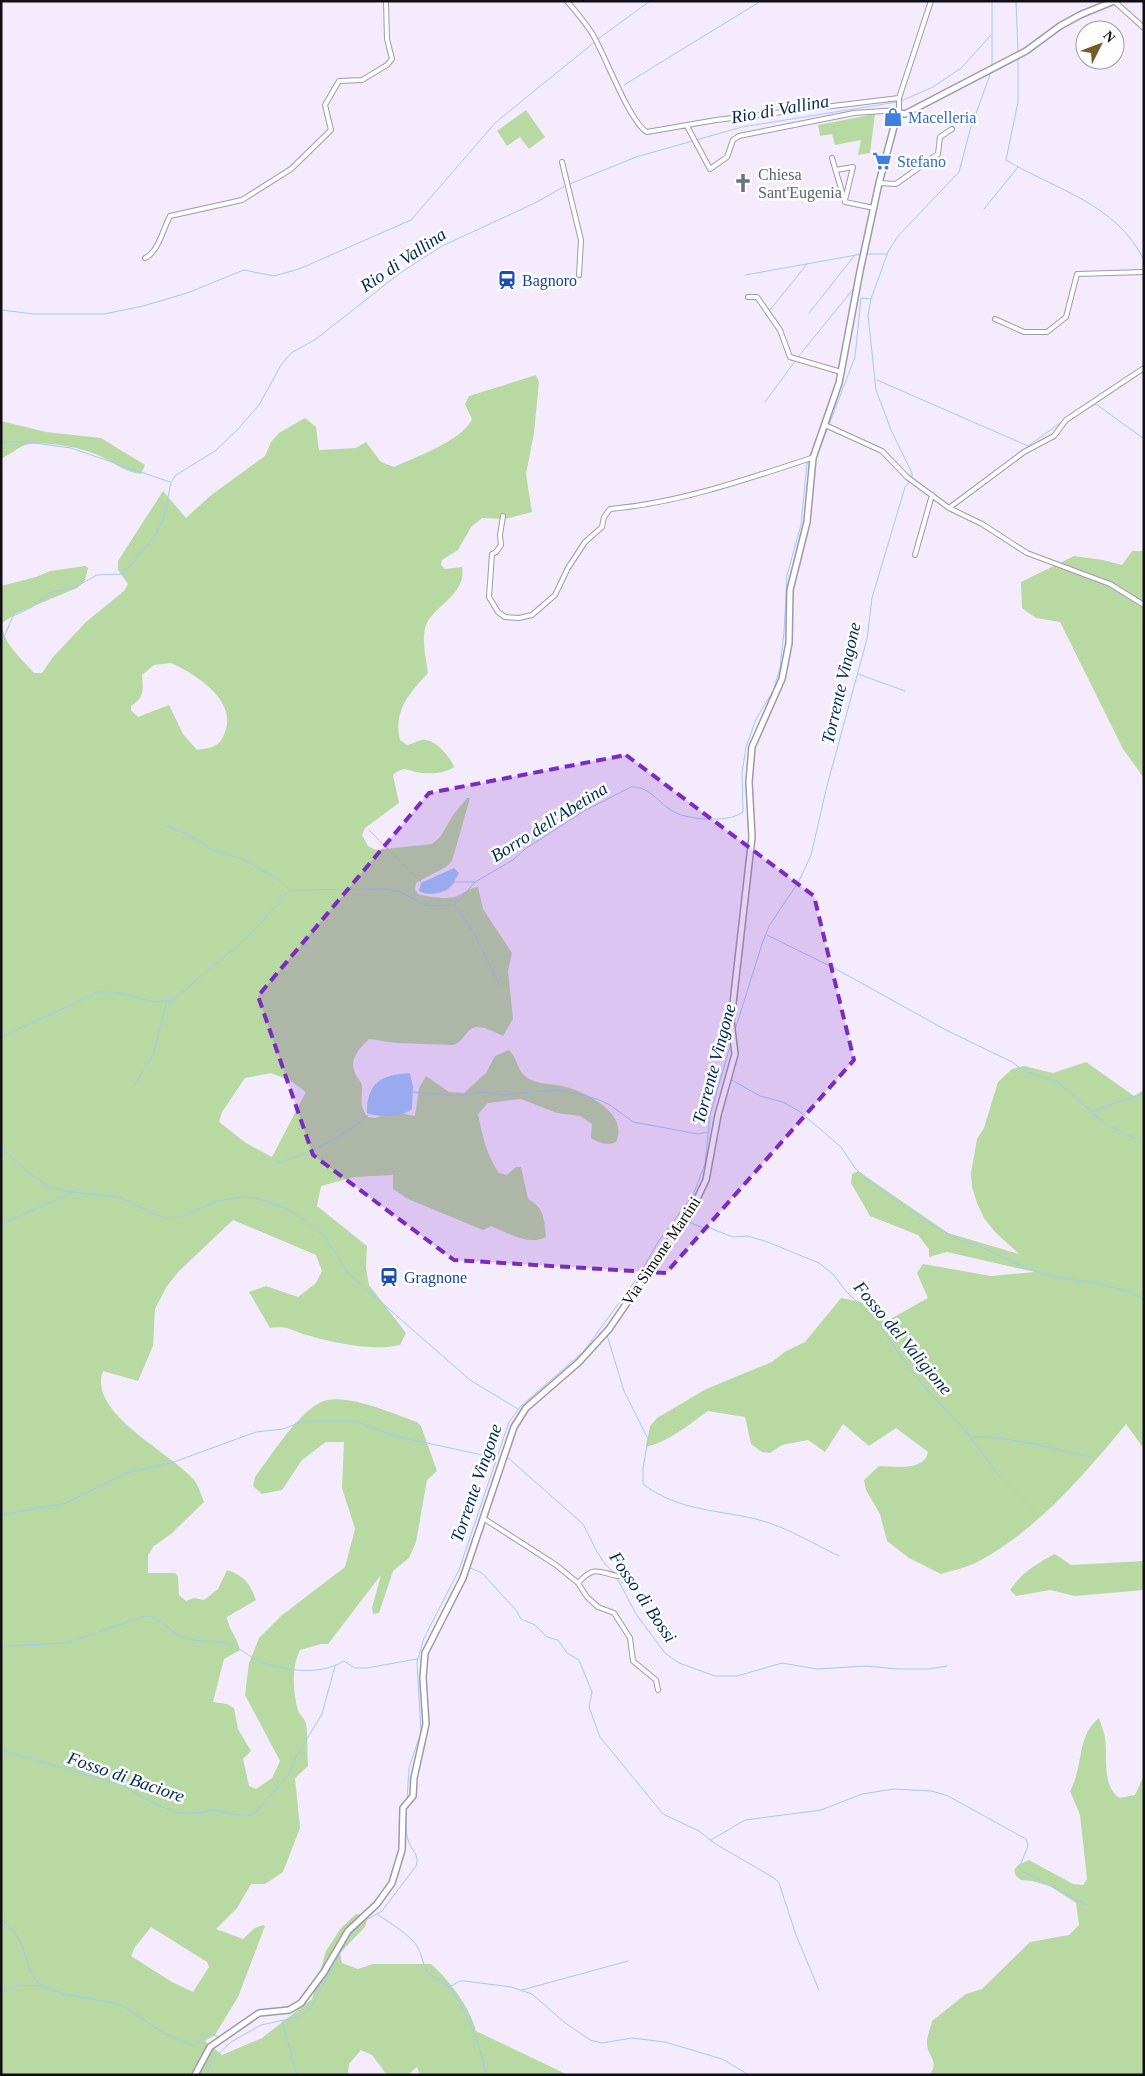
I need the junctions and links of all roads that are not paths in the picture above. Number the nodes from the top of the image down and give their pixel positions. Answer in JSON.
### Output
{"nodes":[{"id":1,"x":386,"y":1,"type":"edge"},
{"id":2,"x":567,"y":1,"type":"edge"},
{"id":3,"x":931,"y":1,"type":"edge"},
{"id":4,"x":1114,"y":1,"type":"edge"},
{"id":5,"x":1144,"y":28,"type":"edge"},
{"id":6,"x":899,"y":100,"type":"junction"},
{"id":7,"x":899,"y":111,"type":"junction"},
{"id":8,"x":687,"y":126,"type":"junction"},
{"id":9,"x":952,"y":129,"type":"dead end"},
{"id":10,"x":832,"y":158,"type":"dead end"},
{"id":11,"x":562,"y":162,"type":"dead end"},
{"id":12,"x":836,"y":170,"type":"junction"},
{"id":13,"x":878,"y":184,"type":"junction"},
{"id":14,"x":845,"y":201,"type":"junction"},
{"id":15,"x":874,"y":208,"type":"junction"},
{"id":16,"x":145,"y":258,"type":"dead end"},
{"id":17,"x":1144,"y":272,"type":"edge"},
{"id":18,"x":579,"y":275,"type":"dead end"},
{"id":19,"x":748,"y":297,"type":"dead end"},
{"id":20,"x":995,"y":319,"type":"dead end"},
{"id":21,"x":1144,"y":368,"type":"edge"},
{"id":22,"x":841,"y":372,"type":"junction"},
{"id":23,"x":825,"y":425,"type":"junction"},
{"id":24,"x":814,"y":457,"type":"junction"},
{"id":25,"x":932,"y":495,"type":"junction"},
{"id":26,"x":949,"y":508,"type":"junction"},
{"id":27,"x":503,"y":516,"type":"dead end"},
{"id":28,"x":915,"y":555,"type":"dead end"},
{"id":29,"x":1144,"y":605,"type":"edge"},
{"id":30,"x":483,"y":1518,"type":"junction"},
{"id":31,"x":616,"y":1575,"type":"dead end"},
{"id":32,"x":578,"y":1583,"type":"junction"},
{"id":33,"x":658,"y":1690,"type":"dead end"},
{"id":34,"x":195,"y":2075,"type":"edge"}],
"edges":[{"from":1,"to":16,"type":"street"},
{"from":2,"to":8,"type":"street"},
{"from":3,"to":6,"type":"street"},
{"from":4,"to":5,"type":"street"},
{"from":4,"to":7,"type":"street"},
{"from":6,"to":7,"type":"street"},
{"from":6,"to":8,"type":"street"},
{"from":7,"to":8,"type":"street"},
{"from":7,"to":13,"type":"street","name":"Via Simone Martini"},
{"from":9,"to":13,"type":"street"},
{"from":10,"to":12,"type":"street"},
{"from":11,"to":18,"type":"street"},
{"from":12,"to":14,"type":"street"},
{"from":12,"to":14,"type":"street"},
{"from":13,"to":15,"type":"street","name":"Via Simone Martini"},
{"from":14,"to":15,"type":"street"},
{"from":15,"to":22,"type":"street","name":"Via Simone Martini"},
{"from":17,"to":20,"type":"street"},
{"from":19,"to":22,"type":"street"},
{"from":21,"to":26,"type":"street"},
{"from":22,"to":23,"type":"street","name":"Via Simone Martini"},
{"from":23,"to":24,"type":"street","name":"Via Simone Martini"},
{"from":23,"to":25,"type":"street"},
{"from":24,"to":27,"type":"street"},
{"from":24,"to":30,"type":"street","name":"Via Simone Martini"},
{"from":25,"to":26,"type":"street"},
{"from":25,"to":28,"type":"street"},
{"from":26,"to":29,"type":"street"},
{"from":30,"to":32,"type":"street"},
{"from":30,"to":34,"type":"street","name":"Via Simone Martini"},
{"from":31,"to":32,"type":"street"},
{"from":32,"to":33,"type":"street"}]}
